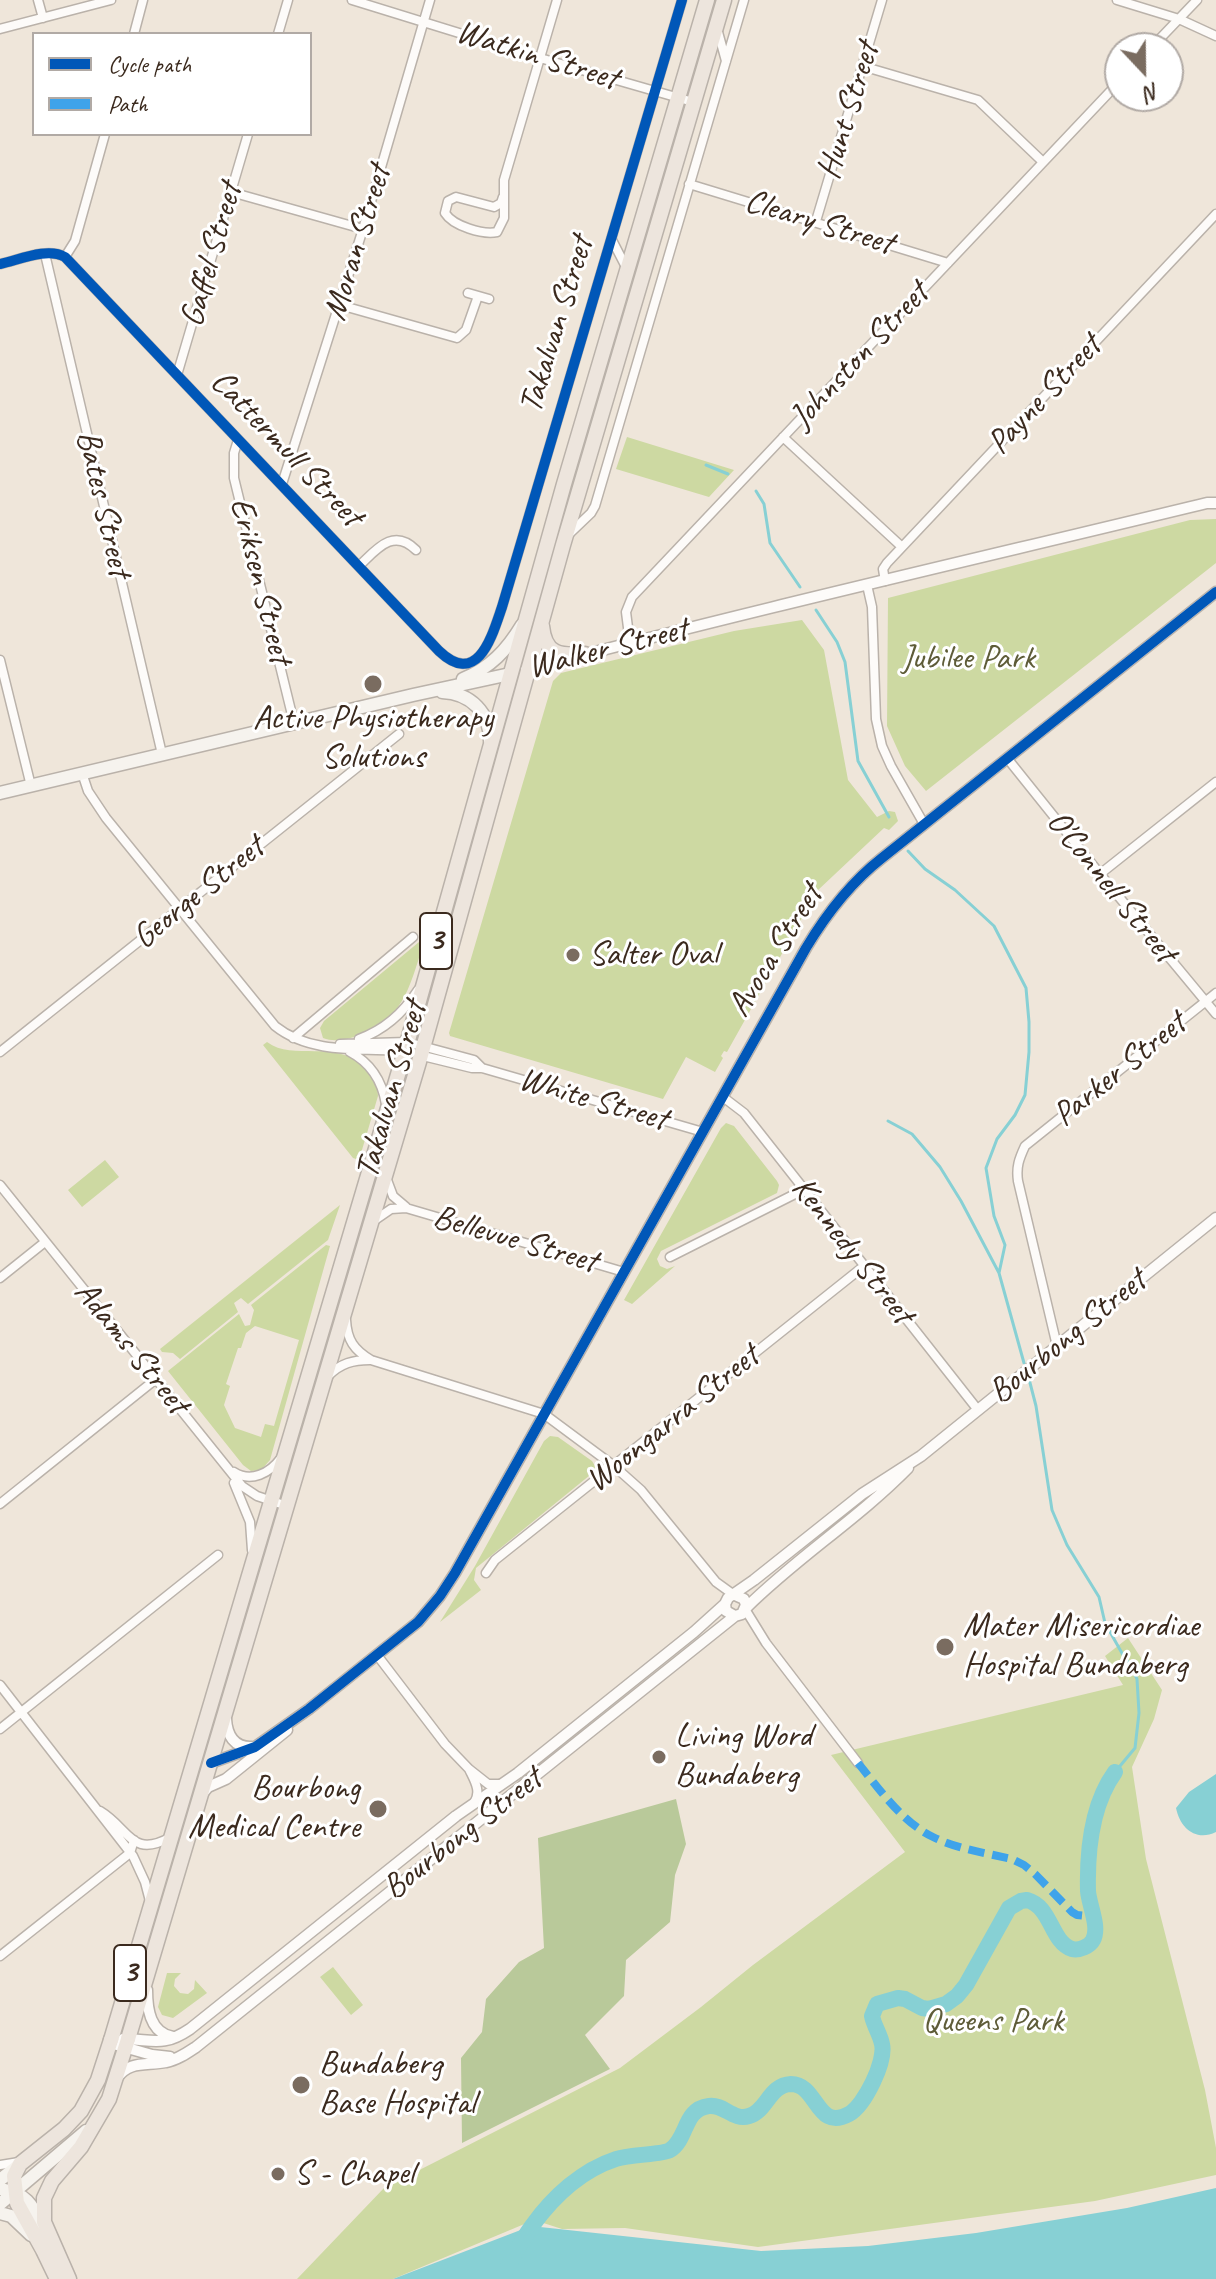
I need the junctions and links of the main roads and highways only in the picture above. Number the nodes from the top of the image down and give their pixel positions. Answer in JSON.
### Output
{"nodes":[{"id":1,"x":707,"y":0,"type":"edge"},
{"id":2,"x":724,"y":0,"type":"edge"},
{"id":3,"x":525,"y":620,"type":"junction"},
{"id":4,"x":542,"y":622,"type":"junction"},
{"id":5,"x":585,"y":654,"type":"road end"},
{"id":6,"x":510,"y":674,"type":"junction"},
{"id":7,"x":442,"y":688,"type":"junction"},
{"id":8,"x":413,"y":695,"type":"junction"},
{"id":9,"x":489,"y":749,"type":"junction"},
{"id":10,"x":0,"y":793,"type":"edge"},
{"id":11,"x":211,"y":1763,"type":"junction"},
{"id":12,"x":187,"y":1782,"type":"junction"},
{"id":13,"x":92,"y":2125,"type":"junction"},
{"id":14,"x":25,"y":2161,"type":"junction"},
{"id":15,"x":0,"y":2180,"type":"edge"},
{"id":16,"x":7,"y":2191,"type":"edge"},
{"id":17,"x":0,"y":2204,"type":"edge"},
{"id":18,"x":0,"y":2213,"type":"edge"},
{"id":19,"x":48,"y":2234,"type":"junction"},
{"id":20,"x":43,"y":2250,"type":"junction"},
{"id":21,"x":57,"y":2279,"type":"edge"},
{"id":22,"x":69,"y":2279,"type":"edge"}],
"edges":[{"from":1,"to":3,"type":"main road","name":"Takalvan Street","number":"3"},
{"from":2,"to":4,"type":"main road","name":"Takalvan Street","number":"3"},
{"from":3,"to":6,"type":"main road","name":"Takalvan Street","number":"3"},
{"from":3,"to":7,"type":"main road"},
{"from":4,"to":5,"type":"main road"},
{"from":4,"to":11,"type":"main road","name":"Takalvan Street","number":"3"},
{"from":6,"to":7,"type":"main road","name":"Walker Street"},
{"from":6,"to":9,"type":"main road","name":"Takalvan Street","number":"3"},
{"from":7,"to":8,"type":"main road","name":"Walker Street"},
{"from":8,"to":9,"type":"main road"},
{"from":8,"to":10,"type":"main road","name":"Walker Street"},
{"from":9,"to":12,"type":"main road","name":"Takalvan Street","number":"3"},
{"from":11,"to":12,"type":"main road"},
{"from":11,"to":13,"type":"main road","name":"Takalvan Street","number":"3"},
{"from":12,"to":14,"type":"main road","name":"Takalvan Street","number":"3"},
{"from":13,"to":16,"type":"main road","number":"3"},
{"from":13,"to":19,"type":"main road","number":"3"},
{"from":14,"to":15,"type":"main road"},
{"from":14,"to":16,"type":"main road"},
{"from":16,"to":17,"type":"main road"},
{"from":16,"to":19,"type":"main road","number":"3"},
{"from":16,"to":20,"type":"main road"},
{"from":18,"to":20,"type":"main road"},
{"from":19,"to":22,"type":"main road","number":"3"},
{"from":20,"to":21,"type":"main road"}]}
